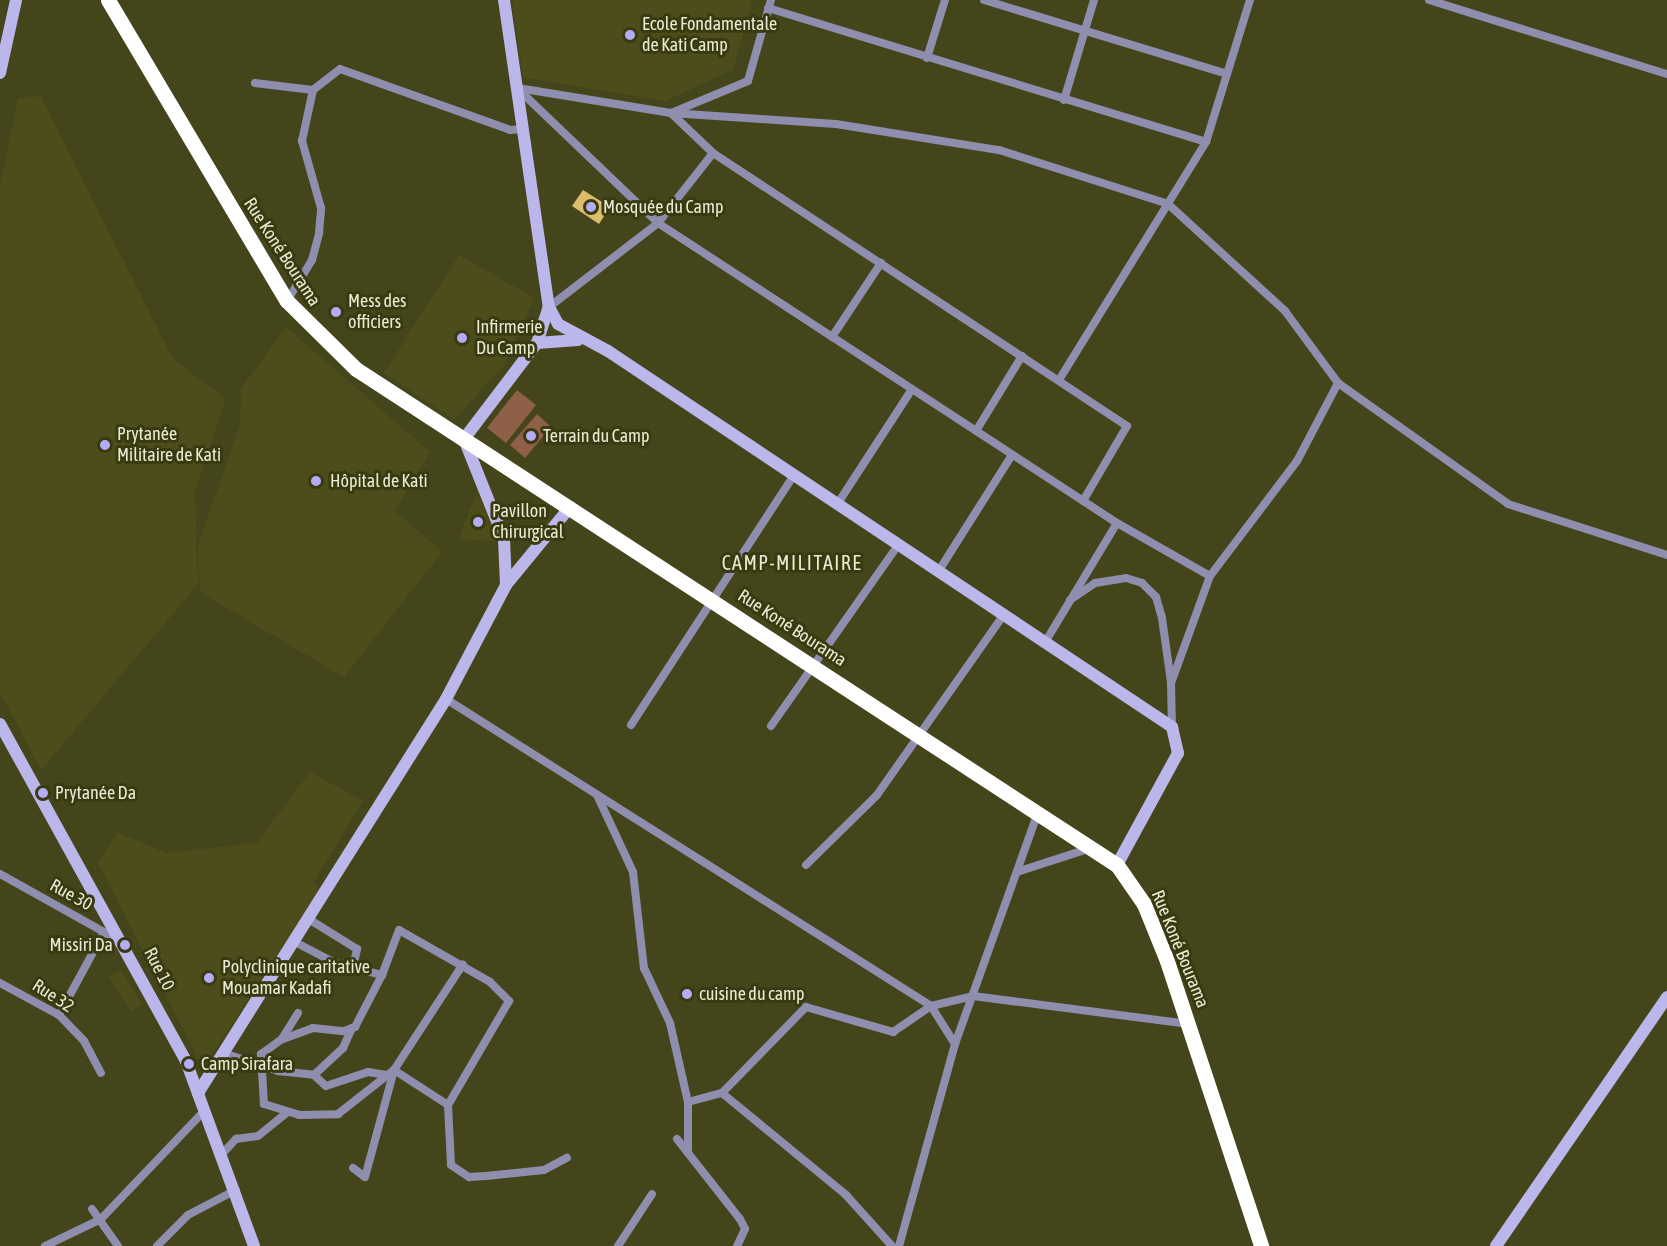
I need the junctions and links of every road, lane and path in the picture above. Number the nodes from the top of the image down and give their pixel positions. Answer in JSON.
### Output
{"nodes":[{"id":1,"x":16,"y":0,"type":"edge"},
{"id":2,"x":108,"y":0,"type":"edge"},
{"id":3,"x":504,"y":0,"type":"edge"},
{"id":4,"x":945,"y":0,"type":"edge"},
{"id":5,"x":984,"y":0,"type":"edge"},
{"id":6,"x":1094,"y":0,"type":"edge"},
{"id":7,"x":1250,"y":0,"type":"edge"},
{"id":8,"x":1429,"y":0,"type":"edge"},
{"id":9,"x":769,"y":4,"type":"edge"},
{"id":10,"x":1085,"y":31,"type":"junction"},
{"id":11,"x":927,"y":58,"type":"junction"},
{"id":12,"x":0,"y":73,"type":"edge"},
{"id":13,"x":1227,"y":74,"type":"junction"},
{"id":14,"x":1667,"y":74,"type":"edge"},
{"id":15,"x":255,"y":83,"type":"dead end"},
{"id":16,"x":518,"y":88,"type":"junction"},
{"id":17,"x":313,"y":90,"type":"junction"},
{"id":18,"x":1064,"y":100,"type":"junction"},
{"id":19,"x":671,"y":113,"type":"junction"},
{"id":20,"x":524,"y":129,"type":"junction"},
{"id":21,"x":1206,"y":142,"type":"junction"},
{"id":22,"x":713,"y":153,"type":"junction"},
{"id":23,"x":1168,"y":204,"type":"junction"},
{"id":24,"x":658,"y":223,"type":"junction"},
{"id":25,"x":881,"y":263,"type":"junction"},
{"id":26,"x":287,"y":301,"type":"junction"},
{"id":27,"x":549,"y":307,"type":"junction"},
{"id":28,"x":832,"y":337,"type":"junction"},
{"id":29,"x":582,"y":340,"type":"junction"},
{"id":30,"x":537,"y":343,"type":"junction"},
{"id":31,"x":1022,"y":356,"type":"junction"},
{"id":32,"x":1059,"y":380,"type":"junction"},
{"id":33,"x":1338,"y":382,"type":"junction"},
{"id":34,"x":912,"y":389,"type":"junction"},
{"id":35,"x":976,"y":431,"type":"junction"},
{"id":36,"x":464,"y":439,"type":"junction"},
{"id":37,"x":1012,"y":455,"type":"junction"},
{"id":38,"x":794,"y":475,"type":"junction"},
{"id":39,"x":840,"y":500,"type":"dead end"},
{"id":40,"x":1083,"y":501,"type":"junction"},
{"id":41,"x":570,"y":507,"type":"junction"},
{"id":42,"x":1117,"y":523,"type":"junction"},
{"id":43,"x":899,"y":544,"type":"junction"},
{"id":44,"x":1667,"y":555,"type":"edge"},
{"id":45,"x":507,"y":559,"type":"junction"},
{"id":46,"x":525,"y":560,"type":"junction"},
{"id":47,"x":938,"y":572,"type":"junction"},
{"id":48,"x":1210,"y":576,"type":"junction"},
{"id":49,"x":506,"y":585,"type":"junction"},
{"id":50,"x":713,"y":600,"type":"junction"},
{"id":51,"x":1070,"y":600,"type":"junction"},
{"id":52,"x":1003,"y":616,"type":"junction"},
{"id":53,"x":1044,"y":644,"type":"junction"},
{"id":54,"x":814,"y":665,"type":"junction"},
{"id":55,"x":1171,"y":683,"type":"junction"},
{"id":56,"x":446,"y":699,"type":"junction"},
{"id":57,"x":0,"y":724,"type":"edge"},
{"id":58,"x":631,"y":725,"type":"dead end"},
{"id":59,"x":771,"y":726,"type":"dead end"},
{"id":60,"x":1172,"y":727,"type":"junction"},
{"id":61,"x":920,"y":733,"type":"junction"},
{"id":62,"x":597,"y":795,"type":"junction"},
{"id":63,"x":1038,"y":811,"type":"junction"},
{"id":64,"x":1093,"y":848,"type":"junction"},
{"id":65,"x":806,"y":865,"type":"dead end"},
{"id":66,"x":1117,"y":865,"type":"junction"},
{"id":67,"x":1017,"y":872,"type":"junction"},
{"id":68,"x":0,"y":874,"type":"edge"},
{"id":69,"x":307,"y":918,"type":"junction"},
{"id":70,"x":104,"y":932,"type":"junction"},
{"id":71,"x":292,"y":941,"type":"junction"},
{"id":72,"x":126,"y":945,"type":"junction"},
{"id":73,"x":463,"y":964,"type":"junction"},
{"id":74,"x":352,"y":968,"type":"junction"},
{"id":75,"x":382,"y":975,"type":"junction"},
{"id":76,"x":0,"y":983,"type":"edge"},
{"id":77,"x":973,"y":996,"type":"junction"},
{"id":78,"x":1667,"y":997,"type":"edge"},
{"id":79,"x":931,"y":1006,"type":"junction"},
{"id":80,"x":298,"y":1013,"type":"dead end"},
{"id":81,"x":59,"y":1015,"type":"junction"},
{"id":82,"x":1189,"y":1024,"type":"junction"},
{"id":83,"x":352,"y":1028,"type":"junction"},
{"id":84,"x":282,"y":1039,"type":"junction"},
{"id":85,"x":956,"y":1044,"type":"junction"},
{"id":86,"x":223,"y":1053,"type":"junction"},
{"id":87,"x":264,"y":1066,"type":"junction"},
{"id":88,"x":101,"y":1073,"type":"dead end"},
{"id":89,"x":391,"y":1073,"type":"junction"},
{"id":90,"x":314,"y":1075,"type":"junction"},
{"id":91,"x":198,"y":1093,"type":"junction"},
{"id":92,"x":722,"y":1093,"type":"junction"},
{"id":93,"x":688,"y":1102,"type":"junction"},
{"id":94,"x":448,"y":1105,"type":"junction"},
{"id":95,"x":205,"y":1110,"type":"junction"},
{"id":96,"x":288,"y":1112,"type":"junction"},
{"id":97,"x":677,"y":1139,"type":"dead end"},
{"id":98,"x":688,"y":1153,"type":"junction"},
{"id":99,"x":222,"y":1154,"type":"junction"},
{"id":100,"x":567,"y":1158,"type":"dead end"},
{"id":101,"x":353,"y":1168,"type":"dead end"},
{"id":102,"x":236,"y":1190,"type":"junction"},
{"id":103,"x":652,"y":1194,"type":"dead end"},
{"id":104,"x":92,"y":1209,"type":"dead end"},
{"id":105,"x":101,"y":1219,"type":"junction"},
{"id":106,"x":45,"y":1246,"type":"edge"},
{"id":107,"x":118,"y":1246,"type":"edge"},
{"id":108,"x":157,"y":1246,"type":"edge"},
{"id":109,"x":254,"y":1246,"type":"edge"},
{"id":110,"x":618,"y":1246,"type":"edge"},
{"id":111,"x":737,"y":1246,"type":"edge"},
{"id":112,"x":892,"y":1246,"type":"edge"},
{"id":113,"x":899,"y":1246,"type":"edge"},
{"id":114,"x":1261,"y":1246,"type":"edge"},
{"id":115,"x":1496,"y":1246,"type":"edge"}],
"edges":[{"from":1,"to":12,"type":"street"},
{"from":2,"to":26,"type":"highway","name":"Rue Koné Bourama"},
{"from":3,"to":16,"type":"street"},
{"from":4,"to":11,"type":"street"},
{"from":5,"to":10,"type":"street"},
{"from":6,"to":10,"type":"street"},
{"from":7,"to":13,"type":"street"},
{"from":8,"to":14,"type":"street"},
{"from":9,"to":11,"type":"street"},
{"from":9,"to":19,"type":"street"},
{"from":10,"to":13,"type":"street"},
{"from":10,"to":18,"type":"street"},
{"from":11,"to":18,"type":"street"},
{"from":13,"to":21,"type":"street"},
{"from":15,"to":17,"type":"street"},
{"from":16,"to":19,"type":"street"},
{"from":16,"to":20,"type":"street"},
{"from":16,"to":24,"type":"street"},
{"from":17,"to":20,"type":"street"},
{"from":17,"to":26,"type":"street"},
{"from":18,"to":21,"type":"street"},
{"from":19,"to":22,"type":"street"},
{"from":19,"to":23,"type":"street"},
{"from":20,"to":27,"type":"street"},
{"from":21,"to":23,"type":"street"},
{"from":22,"to":24,"type":"street"},
{"from":22,"to":25,"type":"street"},
{"from":23,"to":32,"type":"street"},
{"from":23,"to":33,"type":"street"},
{"from":24,"to":27,"type":"street"},
{"from":24,"to":28,"type":"street"},
{"from":25,"to":28,"type":"street"},
{"from":25,"to":31,"type":"street"},
{"from":26,"to":36,"type":"highway","name":"Rue Koné Bourama"},
{"from":27,"to":29,"type":"street"},
{"from":27,"to":30,"type":"street"},
{"from":28,"to":34,"type":"street"},
{"from":29,"to":30,"type":"street"},
{"from":29,"to":38,"type":"street"},
{"from":30,"to":36,"type":"street"},
{"from":31,"to":32,"type":"street"},
{"from":31,"to":35,"type":"street"},
{"from":32,"to":40,"type":"street"},
{"from":33,"to":44,"type":"street"},
{"from":33,"to":48,"type":"street"},
{"from":34,"to":35,"type":"street"},
{"from":34,"to":39,"type":"street"},
{"from":35,"to":37,"type":"street"},
{"from":36,"to":41,"type":"highway","name":"Rue Koné Bourama"},
{"from":36,"to":45,"type":"street"},
{"from":37,"to":40,"type":"street"},
{"from":37,"to":47,"type":"street"},
{"from":38,"to":43,"type":"street"},
{"from":38,"to":50,"type":"street"},
{"from":40,"to":42,"type":"street"},
{"from":41,"to":46,"type":"street"},
{"from":41,"to":50,"type":"highway","name":"Rue Koné Bourama"},
{"from":42,"to":48,"type":"street"},
{"from":42,"to":51,"type":"street"},
{"from":43,"to":47,"type":"street"},
{"from":43,"to":54,"type":"street"},
{"from":45,"to":46,"type":"street"},
{"from":45,"to":49,"type":"street"},
{"from":46,"to":49,"type":"street"},
{"from":47,"to":52,"type":"street"},
{"from":48,"to":55,"type":"street"},
{"from":49,"to":56,"type":"street"},
{"from":50,"to":54,"type":"highway","name":"Rue Koné Bourama"},
{"from":50,"to":58,"type":"street"},
{"from":51,"to":53,"type":"street"},
{"from":51,"to":55,"type":"street"},
{"from":52,"to":53,"type":"street"},
{"from":52,"to":61,"type":"street"},
{"from":53,"to":60,"type":"street"},
{"from":54,"to":59,"type":"street"},
{"from":54,"to":61,"type":"highway","name":"Rue Koné Bourama"},
{"from":55,"to":60,"type":"street"},
{"from":56,"to":62,"type":"street"},
{"from":56,"to":69,"type":"street"},
{"from":57,"to":72,"type":"street","name":"Rue 10"},
{"from":60,"to":66,"type":"street"},
{"from":61,"to":63,"type":"highway","name":"Rue Koné Bourama"},
{"from":61,"to":65,"type":"street"},
{"from":62,"to":79,"type":"street"},
{"from":62,"to":93,"type":"street"},
{"from":63,"to":64,"type":"highway","name":"Rue Koné Bourama"},
{"from":63,"to":67,"type":"street"},
{"from":64,"to":66,"type":"highway","name":"Rue Koné Bourama"},
{"from":64,"to":67,"type":"street"},
{"from":66,"to":82,"type":"highway","name":"Rue Koné Bourama"},
{"from":67,"to":77,"type":"street"},
{"from":68,"to":70,"type":"street","name":"Rue 30"},
{"from":69,"to":71,"type":"street"},
{"from":69,"to":74,"type":"street"},
{"from":70,"to":72,"type":"street","name":"Rue 30"},
{"from":70,"to":81,"type":"street"},
{"from":71,"to":74,"type":"street"},
{"from":71,"to":86,"type":"street"},
{"from":72,"to":91,"type":"street","name":"Rue 10"},
{"from":73,"to":75,"type":"street"},
{"from":73,"to":89,"type":"street"},
{"from":73,"to":94,"type":"street"},
{"from":74,"to":75,"type":"street"},
{"from":75,"to":83,"type":"street"},
{"from":76,"to":81,"type":"street","name":"Rue 32"},
{"from":77,"to":79,"type":"street"},
{"from":77,"to":82,"type":"street"},
{"from":77,"to":85,"type":"street"},
{"from":78,"to":115,"type":"street"},
{"from":79,"to":85,"type":"street"},
{"from":79,"to":92,"type":"street"},
{"from":80,"to":84,"type":"street"},
{"from":81,"to":88,"type":"street","name":"Rue 32"},
{"from":82,"to":114,"type":"highway","name":"Rue Koné Bourama"},
{"from":83,"to":84,"type":"street"},
{"from":83,"to":90,"type":"street"},
{"from":84,"to":87,"type":"street"},
{"from":85,"to":113,"type":"street"},
{"from":86,"to":87,"type":"street"},
{"from":86,"to":91,"type":"street"},
{"from":87,"to":90,"type":"street"},
{"from":87,"to":96,"type":"street"},
{"from":89,"to":90,"type":"street"},
{"from":89,"to":94,"type":"street"},
{"from":89,"to":96,"type":"street"},
{"from":89,"to":101,"type":"street"},
{"from":91,"to":95,"type":"street","name":"Rue 10"},
{"from":92,"to":93,"type":"street"},
{"from":92,"to":112,"type":"street"},
{"from":93,"to":98,"type":"street"},
{"from":94,"to":100,"type":"street"},
{"from":95,"to":99,"type":"street","name":"Rue 10"},
{"from":95,"to":105,"type":"street"},
{"from":96,"to":99,"type":"street"},
{"from":97,"to":98,"type":"street"},
{"from":98,"to":111,"type":"street"},
{"from":99,"to":102,"type":"street","name":"Rue 10"},
{"from":102,"to":108,"type":"street"},
{"from":102,"to":109,"type":"street","name":"Rue 10"},
{"from":103,"to":110,"type":"street"},
{"from":104,"to":105,"type":"street"},
{"from":105,"to":106,"type":"street"},
{"from":105,"to":107,"type":"street"}]}
